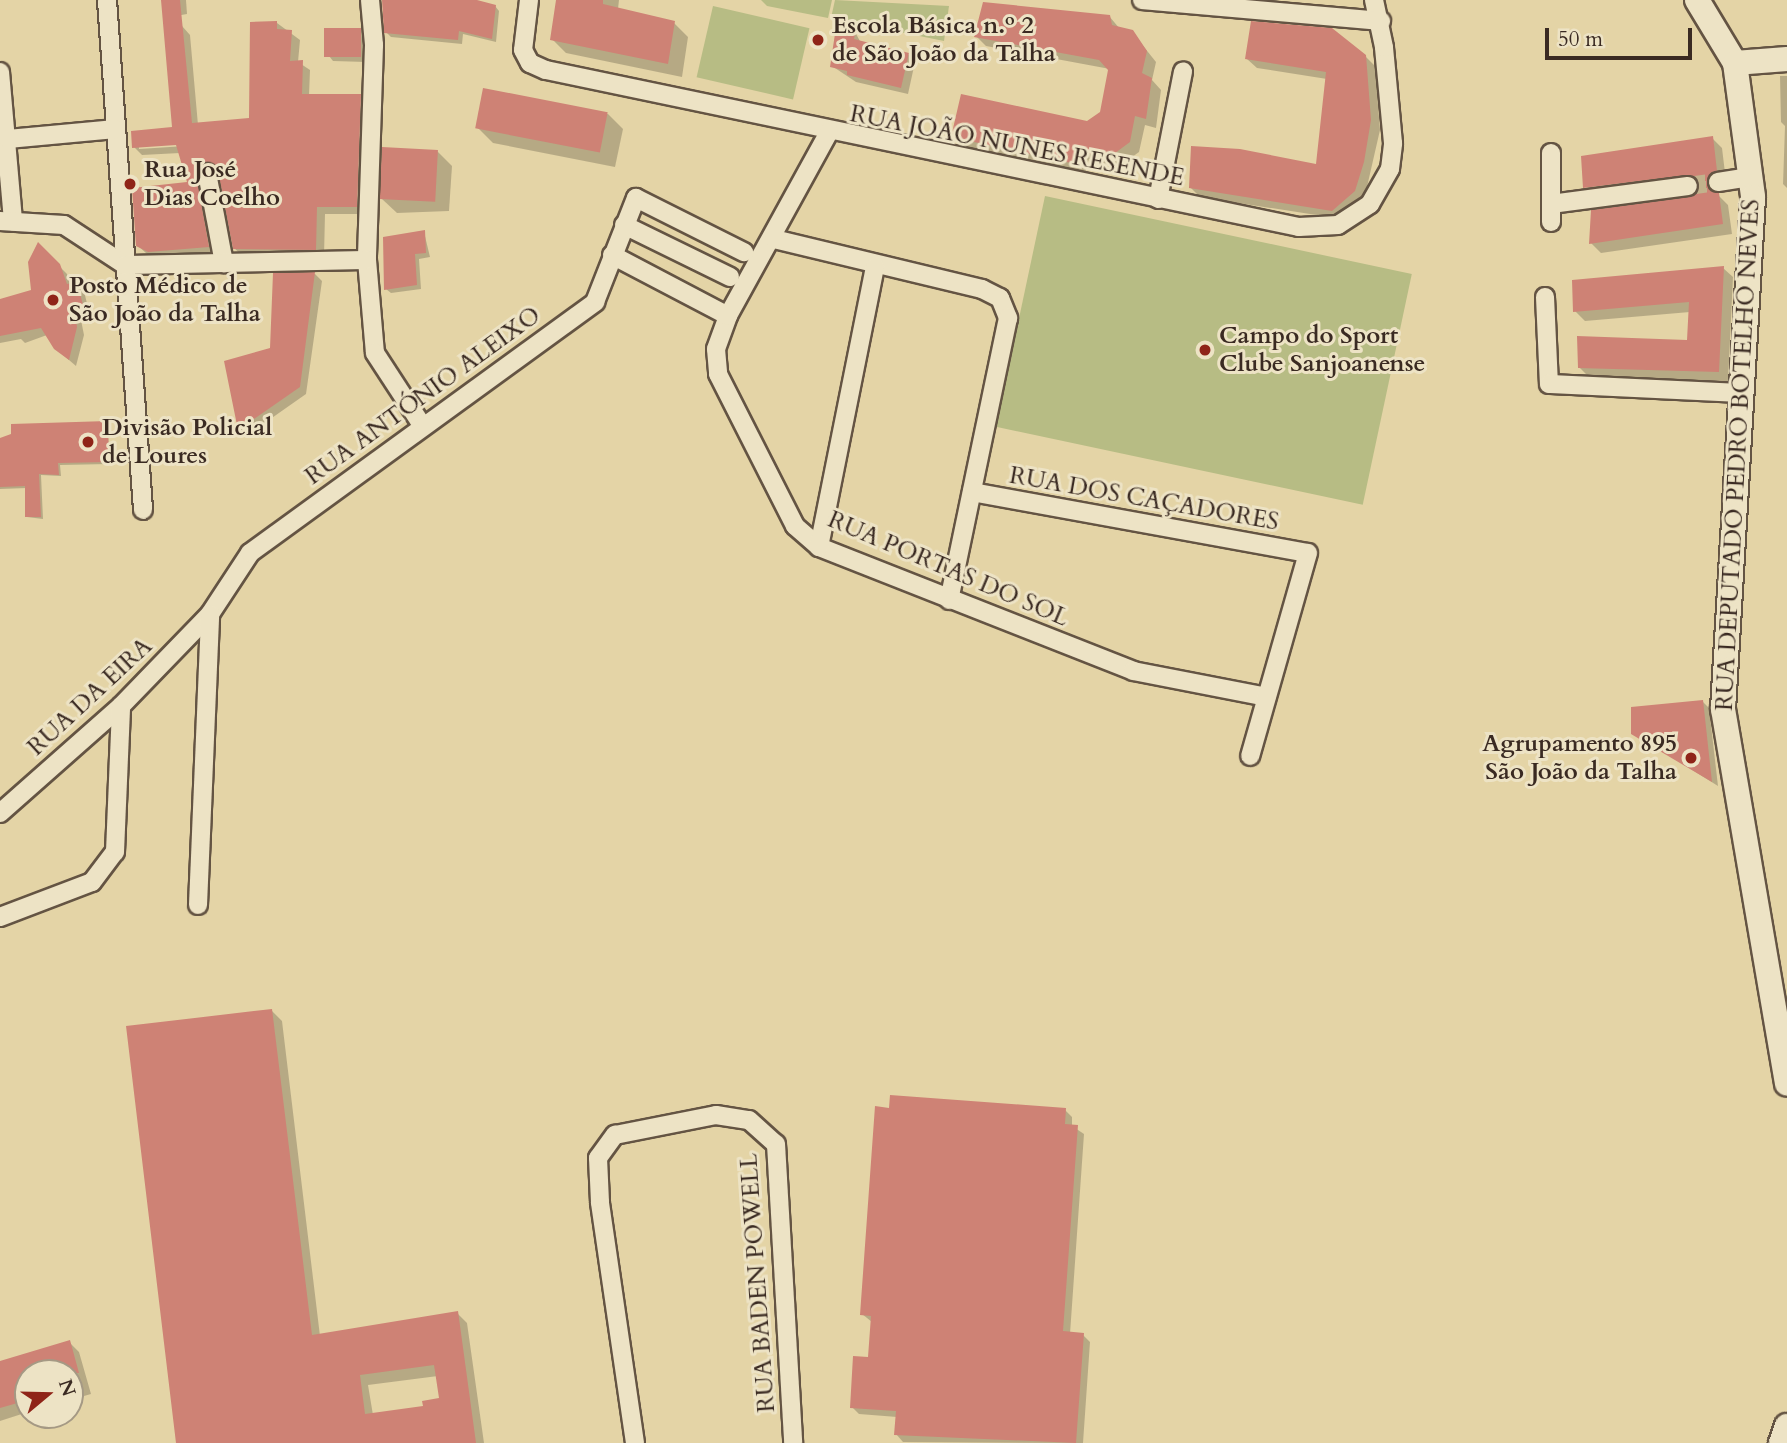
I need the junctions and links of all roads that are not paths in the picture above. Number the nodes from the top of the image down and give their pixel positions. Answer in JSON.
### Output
{"nodes":[{"id":1,"x":107,"y":0,"type":"edge"},
{"id":2,"x":370,"y":0,"type":"edge"},
{"id":3,"x":530,"y":0,"type":"edge"},
{"id":4,"x":1142,"y":0,"type":"edge"},
{"id":5,"x":1374,"y":0,"type":"edge"},
{"id":6,"x":1700,"y":2,"type":"edge"},
{"id":7,"x":1273,"y":5,"type":"edge"},
{"id":8,"x":1381,"y":21,"type":"junction"},
{"id":9,"x":1787,"y":60,"type":"edge"},
{"id":10,"x":1735,"y":63,"type":"junction"},
{"id":11,"x":1183,"y":71,"type":"dead end"},
{"id":12,"x":0,"y":72,"type":"edge"},
{"id":13,"x":2,"y":106,"type":"edge"},
{"id":14,"x":116,"y":129,"type":"junction"},
{"id":15,"x":830,"y":132,"type":"junction"},
{"id":16,"x":8,"y":139,"type":"junction"},
{"id":17,"x":1551,"y":153,"type":"dead end"},
{"id":18,"x":207,"y":173,"type":"dead end"},
{"id":19,"x":1750,"y":177,"type":"junction"},
{"id":20,"x":1718,"y":182,"type":"tunnel mouth"},
{"id":21,"x":1688,"y":186,"type":"tunnel mouth"},
{"id":22,"x":1158,"y":200,"type":"junction"},
{"id":23,"x":1551,"y":204,"type":"junction"},
{"id":24,"x":7,"y":221,"type":"edge"},
{"id":25,"x":1551,"y":222,"type":"dead end"},
{"id":26,"x":624,"y":225,"type":"junction"},
{"id":27,"x":774,"y":239,"type":"junction"},
{"id":28,"x":744,"y":252,"type":"dead end"},
{"id":29,"x":612,"y":256,"type":"junction"},
{"id":30,"x":367,"y":260,"type":"junction"},
{"id":31,"x":225,"y":263,"type":"junction"},
{"id":32,"x":125,"y":265,"type":"junction"},
{"id":33,"x":875,"y":267,"type":"junction"},
{"id":34,"x":730,"y":277,"type":"dead end"},
{"id":35,"x":1545,"y":298,"type":"dead end"},
{"id":36,"x":727,"y":316,"type":"junction"},
{"id":37,"x":1742,"y":393,"type":"junction"},
{"id":38,"x":422,"y":425,"type":"junction"},
{"id":39,"x":972,"y":492,"type":"junction"},
{"id":40,"x":144,"y":510,"type":"dead end"},
{"id":41,"x":819,"y":547,"type":"junction"},
{"id":42,"x":949,"y":600,"type":"junction"},
{"id":43,"x":210,"y":614,"type":"junction"},
{"id":44,"x":1267,"y":696,"type":"junction"},
{"id":45,"x":121,"y":706,"type":"junction"},
{"id":46,"x":1250,"y":756,"type":"dead end"},
{"id":47,"x":0,"y":813,"type":"edge"},
{"id":48,"x":198,"y":905,"type":"dead end"},
{"id":49,"x":0,"y":917,"type":"edge"},
{"id":50,"x":1783,"y":1042,"type":"edge"},
{"id":51,"x":1787,"y":1084,"type":"edge"},
{"id":52,"x":1787,"y":1426,"type":"edge"},
{"id":53,"x":635,"y":1443,"type":"edge"},
{"id":54,"x":793,"y":1443,"type":"edge"},
{"id":55,"x":1781,"y":1443,"type":"edge"}],
"edges":[{"from":1,"to":14,"type":"street"},
{"from":2,"to":30,"type":"street"},
{"from":3,"to":15,"type":"street","name":"RUA JOÃO NUNES RESENDE"},
{"from":4,"to":7,"type":"street"},
{"from":5,"to":8,"type":"street","name":"RUA JOÃO NUNES RESENDE"},
{"from":6,"to":10,"type":"street","name":"RUA DEPUTADO PEDRO BOTELHO NEVES"},
{"from":7,"to":8,"type":"street"},
{"from":8,"to":22,"type":"street","name":"RUA JOÃO NUNES RESENDE"},
{"from":9,"to":10,"type":"street"},
{"from":10,"to":19,"type":"street","name":"RUA DEPUTADO PEDRO BOTELHO NEVES"},
{"from":11,"to":22,"type":"street"},
{"from":12,"to":13,"type":"street"},
{"from":13,"to":16,"type":"street"},
{"from":14,"to":16,"type":"street"},
{"from":14,"to":32,"type":"street"},
{"from":15,"to":22,"type":"street","name":"RUA JOÃO NUNES RESENDE"},
{"from":15,"to":27,"type":"street","name":"RUA PORTAS DO SOL"},
{"from":16,"to":24,"type":"street"},
{"from":17,"to":23,"type":"street"},
{"from":18,"to":31,"type":"street"},
{"from":19,"to":20,"type":"street"},
{"from":19,"to":37,"type":"street","name":"RUA DEPUTADO PEDRO BOTELHO NEVES"},
{"from":21,"to":23,"type":"street"},
{"from":23,"to":25,"type":"street"},
{"from":24,"to":32,"type":"street"},
{"from":26,"to":28,"type":"street","name":"RUA ANTÓNIO ALEIXO"},
{"from":26,"to":29,"type":"street","name":"RUA ANTÓNIO ALEIXO"},
{"from":26,"to":34,"type":"street"},
{"from":27,"to":33,"type":"street"},
{"from":27,"to":36,"type":"street","name":"RUA PORTAS DO SOL"},
{"from":29,"to":36,"type":"street"},
{"from":29,"to":38,"type":"street","name":"RUA ANTÓNIO ALEIXO"},
{"from":30,"to":31,"type":"street"},
{"from":30,"to":38,"type":"street"},
{"from":31,"to":32,"type":"street"},
{"from":32,"to":40,"type":"street"},
{"from":33,"to":39,"type":"street"},
{"from":33,"to":41,"type":"street"},
{"from":35,"to":37,"type":"street"},
{"from":36,"to":41,"type":"street","name":"RUA PORTAS DO SOL"},
{"from":37,"to":50,"type":"street","name":"RUA DEPUTADO PEDRO BOTELHO NEVES"},
{"from":38,"to":43,"type":"street","name":"RUA ANTÓNIO ALEIXO"},
{"from":39,"to":42,"type":"street"},
{"from":39,"to":44,"type":"street","name":"RUA DOS CAÇADORES"},
{"from":41,"to":42,"type":"street","name":"RUA PORTAS DO SOL"},
{"from":42,"to":44,"type":"street","name":"RUA PORTAS DO SOL"},
{"from":43,"to":45,"type":"street","name":"RUA DA EIRA"},
{"from":43,"to":48,"type":"street"},
{"from":44,"to":46,"type":"street"},
{"from":45,"to":47,"type":"street","name":"RUA DA EIRA"},
{"from":45,"to":49,"type":"street"},
{"from":50,"to":51,"type":"street","name":"RUA DEPUTADO PEDRO BOTELHO NEVES"},
{"from":52,"to":55,"type":"street"},
{"from":53,"to":54,"type":"street","name":"RUA BADEN POWELL"}]}
